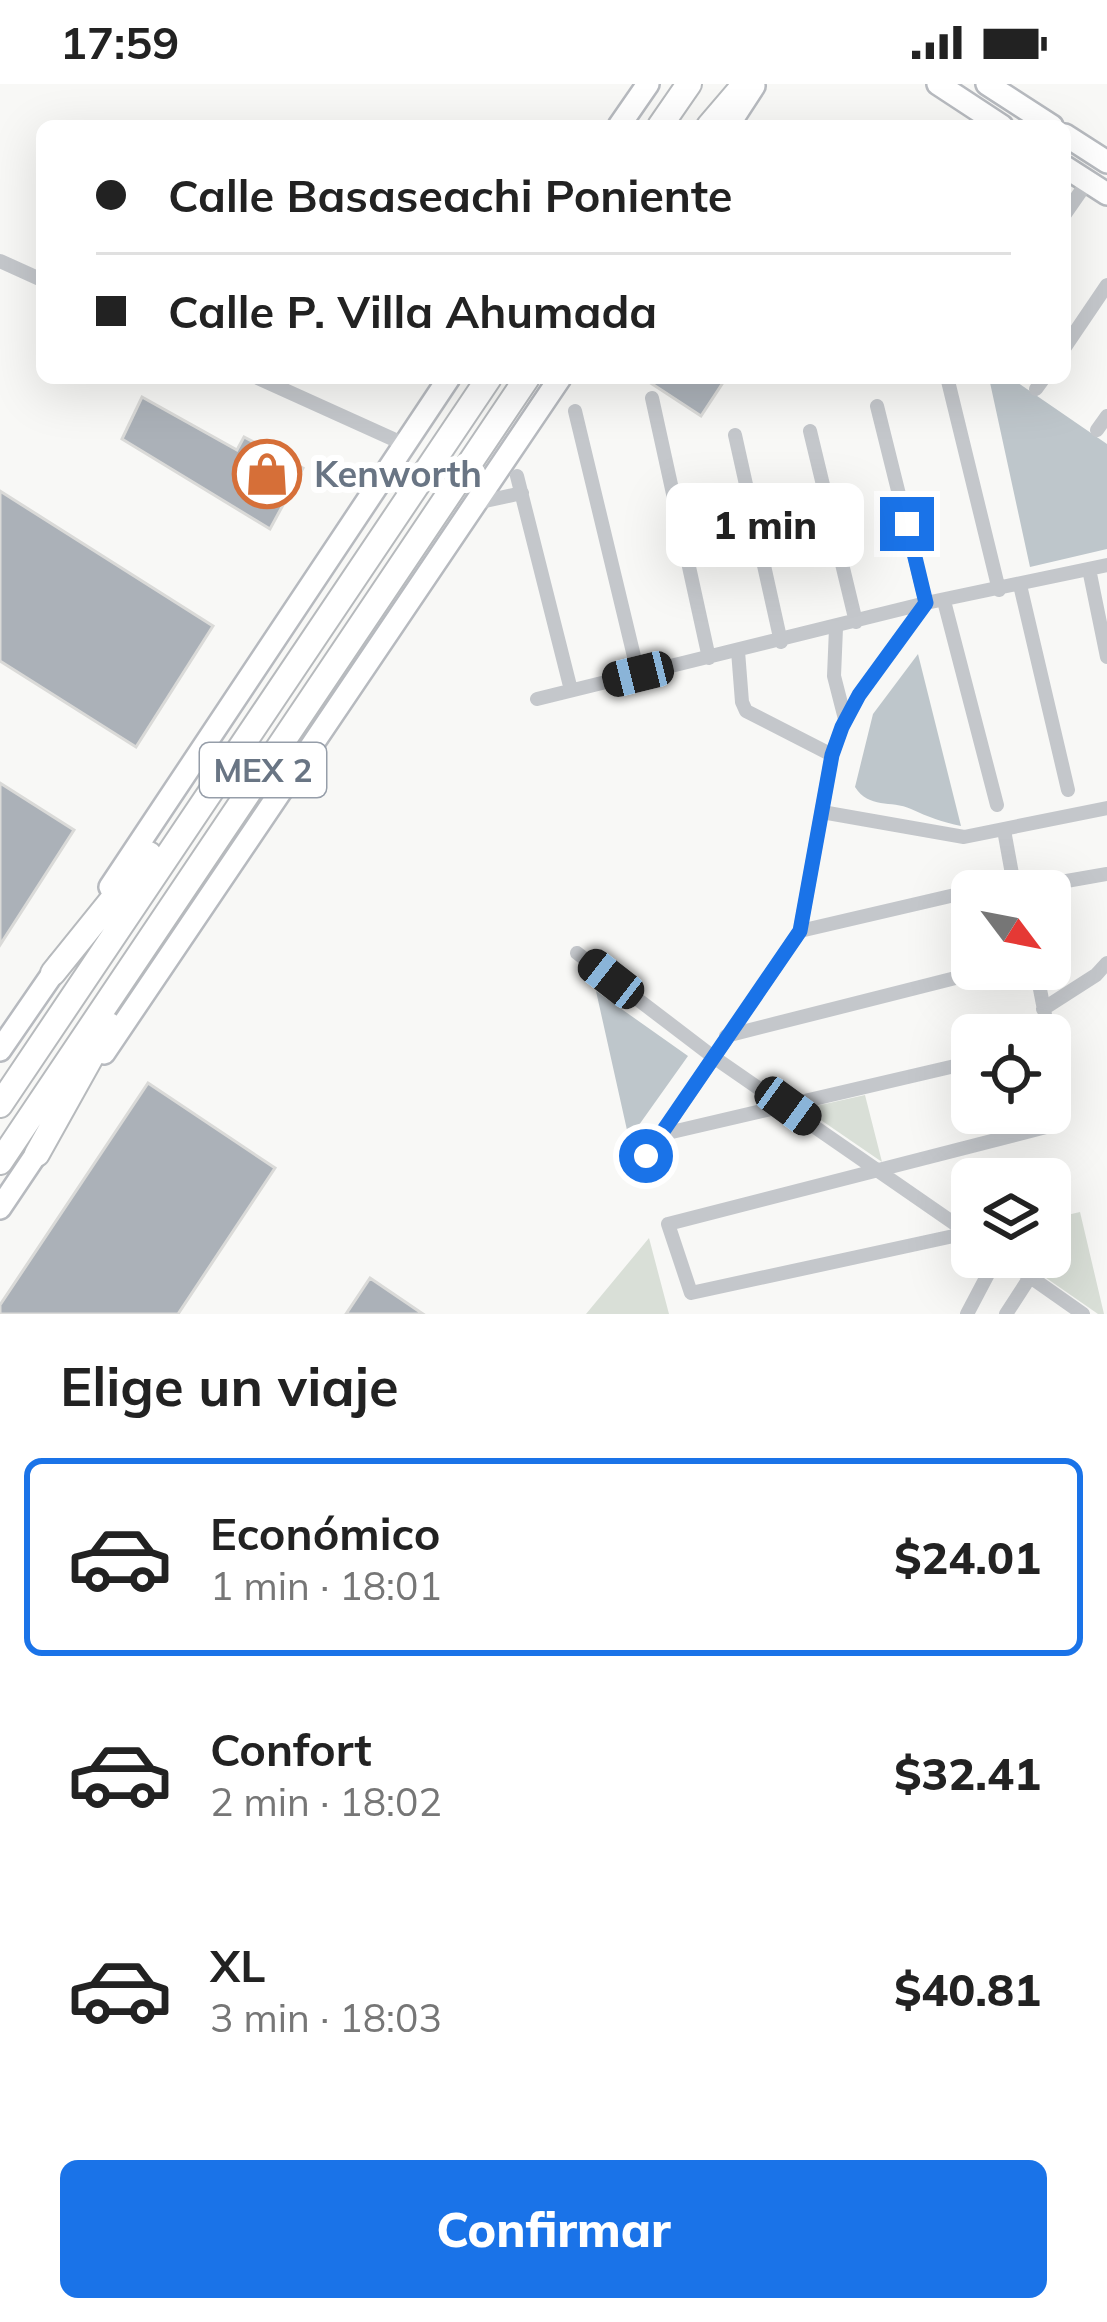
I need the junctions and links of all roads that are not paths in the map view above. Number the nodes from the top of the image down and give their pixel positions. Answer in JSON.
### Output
{"nodes":[{"id":1,"x":648,"y":84,"type":"edge"},
{"id":2,"x":689,"y":84,"type":"edge"},
{"id":3,"x":725,"y":84,"type":"edge"},
{"id":4,"x":745,"y":84,"type":"edge"},
{"id":5,"x":756,"y":84,"type":"edge"},
{"id":6,"x":987,"y":84,"type":"edge"},
{"id":7,"x":951,"y":88,"type":"edge"},
{"id":8,"x":623,"y":120,"type":"edge"},
{"id":9,"x":664,"y":120,"type":"edge"},
{"id":10,"x":701,"y":120,"type":"edge"},
{"id":11,"x":714,"y":120,"type":"edge"},
{"id":12,"x":732,"y":120,"type":"edge"},
{"id":13,"x":994,"y":120,"type":"edge"},
{"id":14,"x":1043,"y":120,"type":"edge"},
{"id":15,"x":1071,"y":138,"type":"edge"},
{"id":16,"x":1086,"y":148,"type":"junction"},
{"id":17,"x":1107,"y":162,"type":"edge"},
{"id":18,"x":1083,"y":178,"type":"edge"},
{"id":19,"x":0,"y":261,"type":"edge"},
{"id":20,"x":36,"y":277,"type":"edge"},
{"id":21,"x":1107,"y":285,"type":"edge"},
{"id":22,"x":1071,"y":338,"type":"edge"},
{"id":23,"x":271,"y":384,"type":"edge"},
{"id":24,"x":445,"y":384,"type":"edge"},
{"id":25,"x":485,"y":384,"type":"edge"},
{"id":26,"x":523,"y":384,"type":"edge"},
{"id":27,"x":556,"y":384,"type":"edge"},
{"id":28,"x":949,"y":384,"type":"edge"},
{"id":29,"x":652,"y":398,"type":"dead end"},
{"id":30,"x":877,"y":406,"type":"dead end"},
{"id":31,"x":574,"y":411,"type":"dead end"},
{"id":32,"x":1107,"y":416,"type":"edge"},
{"id":33,"x":1097,"y":430,"type":"dead end"},
{"id":34,"x":810,"y":431,"type":"dead end"},
{"id":35,"x":735,"y":435,"type":"dead end"},
{"id":36,"x":404,"y":444,"type":"junction"},
{"id":37,"x":518,"y":476,"type":"dead end"},
{"id":38,"x":522,"y":493,"type":"junction"},
{"id":39,"x":476,"y":502,"type":"junction"},
{"id":40,"x":1107,"y":565,"type":"edge"},
{"id":41,"x":1089,"y":569,"type":"junction"},
{"id":42,"x":1019,"y":585,"type":"junction"},
{"id":43,"x":999,"y":590,"type":"junction"},
{"id":44,"x":944,"y":601,"type":"junction"},
{"id":45,"x":926,"y":603,"type":"junction"},
{"id":46,"x":856,"y":622,"type":"junction"},
{"id":47,"x":836,"y":628,"type":"junction"},
{"id":48,"x":782,"y":642,"type":"junction"},
{"id":49,"x":738,"y":652,"type":"junction"},
{"id":50,"x":1107,"y":657,"type":"edge"},
{"id":51,"x":709,"y":658,"type":"junction"},
{"id":52,"x":638,"y":674,"type":"junction"},
{"id":53,"x":571,"y":690,"type":"junction"},
{"id":54,"x":537,"y":699,"type":"dead end"},
{"id":55,"x":845,"y":718,"type":"junction"},
{"id":56,"x":832,"y":755,"type":"junction"},
{"id":57,"x":1068,"y":790,"type":"dead end"},
{"id":58,"x":205,"y":796,"type":"junction"},
{"id":59,"x":997,"y":805,"type":"dead end"},
{"id":60,"x":1107,"y":808,"type":"edge"},
{"id":61,"x":822,"y":812,"type":"junction"},
{"id":62,"x":1004,"y":830,"type":"junction"},
{"id":63,"x":1006,"y":870,"type":"edge"},
{"id":64,"x":1107,"y":874,"type":"edge"},
{"id":65,"x":1071,"y":880,"type":"edge"},
{"id":66,"x":951,"y":898,"type":"edge"},
{"id":67,"x":176,"y":899,"type":"junction"},
{"id":68,"x":800,"y":931,"type":"junction"},
{"id":69,"x":577,"y":953,"type":"dead end"},
{"id":70,"x":1107,"y":963,"type":"edge"},
{"id":71,"x":53,"y":973,"type":"junction"},
{"id":72,"x":951,"y":979,"type":"edge"},
{"id":73,"x":1040,"y":990,"type":"edge"},
{"id":74,"x":1043,"y":1009,"type":"junction"},
{"id":75,"x":1044,"y":1014,"type":"edge"},
{"id":76,"x":726,"y":1036,"type":"junction"},
{"id":77,"x":0,"y":1050,"type":"edge"},
{"id":78,"x":712,"y":1055,"type":"junction"},
{"id":79,"x":951,"y":1067,"type":"edge"},
{"id":80,"x":0,"y":1105,"type":"edge"},
{"id":81,"x":788,"y":1106,"type":"junction"},
{"id":82,"x":1019,"y":1134,"type":"edge"},
{"id":83,"x":659,"y":1135,"type":"junction"},
{"id":84,"x":37,"y":1154,"type":"junction"},
{"id":85,"x":0,"y":1162,"type":"edge"},
{"id":86,"x":878,"y":1170,"type":"junction"},
{"id":87,"x":633,"y":1176,"type":"dead end"},
{"id":88,"x":0,"y":1208,"type":"edge"},
{"id":89,"x":951,"y":1221,"type":"edge"},
{"id":90,"x":951,"y":1238,"type":"edge"},
{"id":91,"x":987,"y":1278,"type":"edge"},
{"id":92,"x":1029,"y":1278,"type":"edge"},
{"id":93,"x":1031,"y":1278,"type":"edge"},
{"id":94,"x":967,"y":1314,"type":"edge"},
{"id":95,"x":1006,"y":1314,"type":"edge"},
{"id":96,"x":1083,"y":1314,"type":"edge"}],
"edges":[{"from":1,"to":8,"type":"main road"},
{"from":2,"to":9,"type":"highway"},
{"from":3,"to":10,"type":"highway"},
{"from":4,"to":11,"type":"highway"},
{"from":5,"to":12,"type":"main road"},
{"from":6,"to":14,"type":"main road"},
{"from":7,"to":13,"type":"main road"},
{"from":15,"to":16,"type":"main road"},
{"from":16,"to":17,"type":"main road"},
{"from":16,"to":18,"type":"main road"},
{"from":19,"to":20,"type":"street"},
{"from":21,"to":22,"type":"street"},
{"from":23,"to":36,"type":"street"},
{"from":24,"to":36,"type":"main road"},
{"from":25,"to":58,"type":"highway","number":"MEX 2"},
{"from":26,"to":67,"type":"highway","number":"MEX 2"},
{"from":27,"to":39,"type":"main road"},
{"from":28,"to":43,"type":"street"},
{"from":29,"to":51,"type":"street"},
{"from":30,"to":45,"type":"street"},
{"from":31,"to":52,"type":"street"},
{"from":32,"to":33,"type":"street"},
{"from":34,"to":46,"type":"street"},
{"from":35,"to":48,"type":"street"},
{"from":36,"to":71,"type":"main road"},
{"from":37,"to":38,"type":"street"},
{"from":38,"to":39,"type":"street"},
{"from":38,"to":53,"type":"street"},
{"from":39,"to":84,"type":"main road"},
{"from":40,"to":41,"type":"street"},
{"from":41,"to":42,"type":"street"},
{"from":41,"to":50,"type":"street"},
{"from":42,"to":43,"type":"street"},
{"from":42,"to":57,"type":"street"},
{"from":43,"to":44,"type":"street"},
{"from":44,"to":45,"type":"street"},
{"from":44,"to":59,"type":"street"},
{"from":45,"to":46,"type":"street"},
{"from":45,"to":55,"type":"street"},
{"from":46,"to":47,"type":"street"},
{"from":47,"to":48,"type":"street"},
{"from":47,"to":55,"type":"street"},
{"from":48,"to":49,"type":"street"},
{"from":49,"to":51,"type":"street"},
{"from":49,"to":56,"type":"street"},
{"from":51,"to":52,"type":"street"},
{"from":52,"to":53,"type":"street"},
{"from":53,"to":54,"type":"street"},
{"from":55,"to":56,"type":"street"},
{"from":56,"to":61,"type":"street"},
{"from":58,"to":71,"type":"highway"},
{"from":58,"to":80,"type":"highway","number":"MEX 2"},
{"from":60,"to":62,"type":"street"},
{"from":61,"to":62,"type":"street"},
{"from":61,"to":68,"type":"street"},
{"from":62,"to":63,"type":"street"},
{"from":64,"to":65,"type":"street"},
{"from":66,"to":68,"type":"street"},
{"from":67,"to":84,"type":"highway"},
{"from":67,"to":85,"type":"highway","number":"MEX 2"},
{"from":68,"to":76,"type":"street"},
{"from":69,"to":78,"type":"street"},
{"from":70,"to":74,"type":"street"},
{"from":71,"to":77,"type":"main road"},
{"from":72,"to":76,"type":"street"},
{"from":73,"to":74,"type":"street"},
{"from":74,"to":75,"type":"street"},
{"from":76,"to":78,"type":"street"},
{"from":78,"to":81,"type":"street"},
{"from":78,"to":83,"type":"street"},
{"from":79,"to":81,"type":"street"},
{"from":81,"to":83,"type":"street"},
{"from":81,"to":86,"type":"street"},
{"from":82,"to":86,"type":"street"},
{"from":83,"to":87,"type":"street"},
{"from":84,"to":88,"type":"main road"},
{"from":86,"to":89,"type":"street"},
{"from":86,"to":90,"type":"street"},
{"from":91,"to":94,"type":"street"},
{"from":92,"to":95,"type":"street"},
{"from":93,"to":96,"type":"street"}]}
